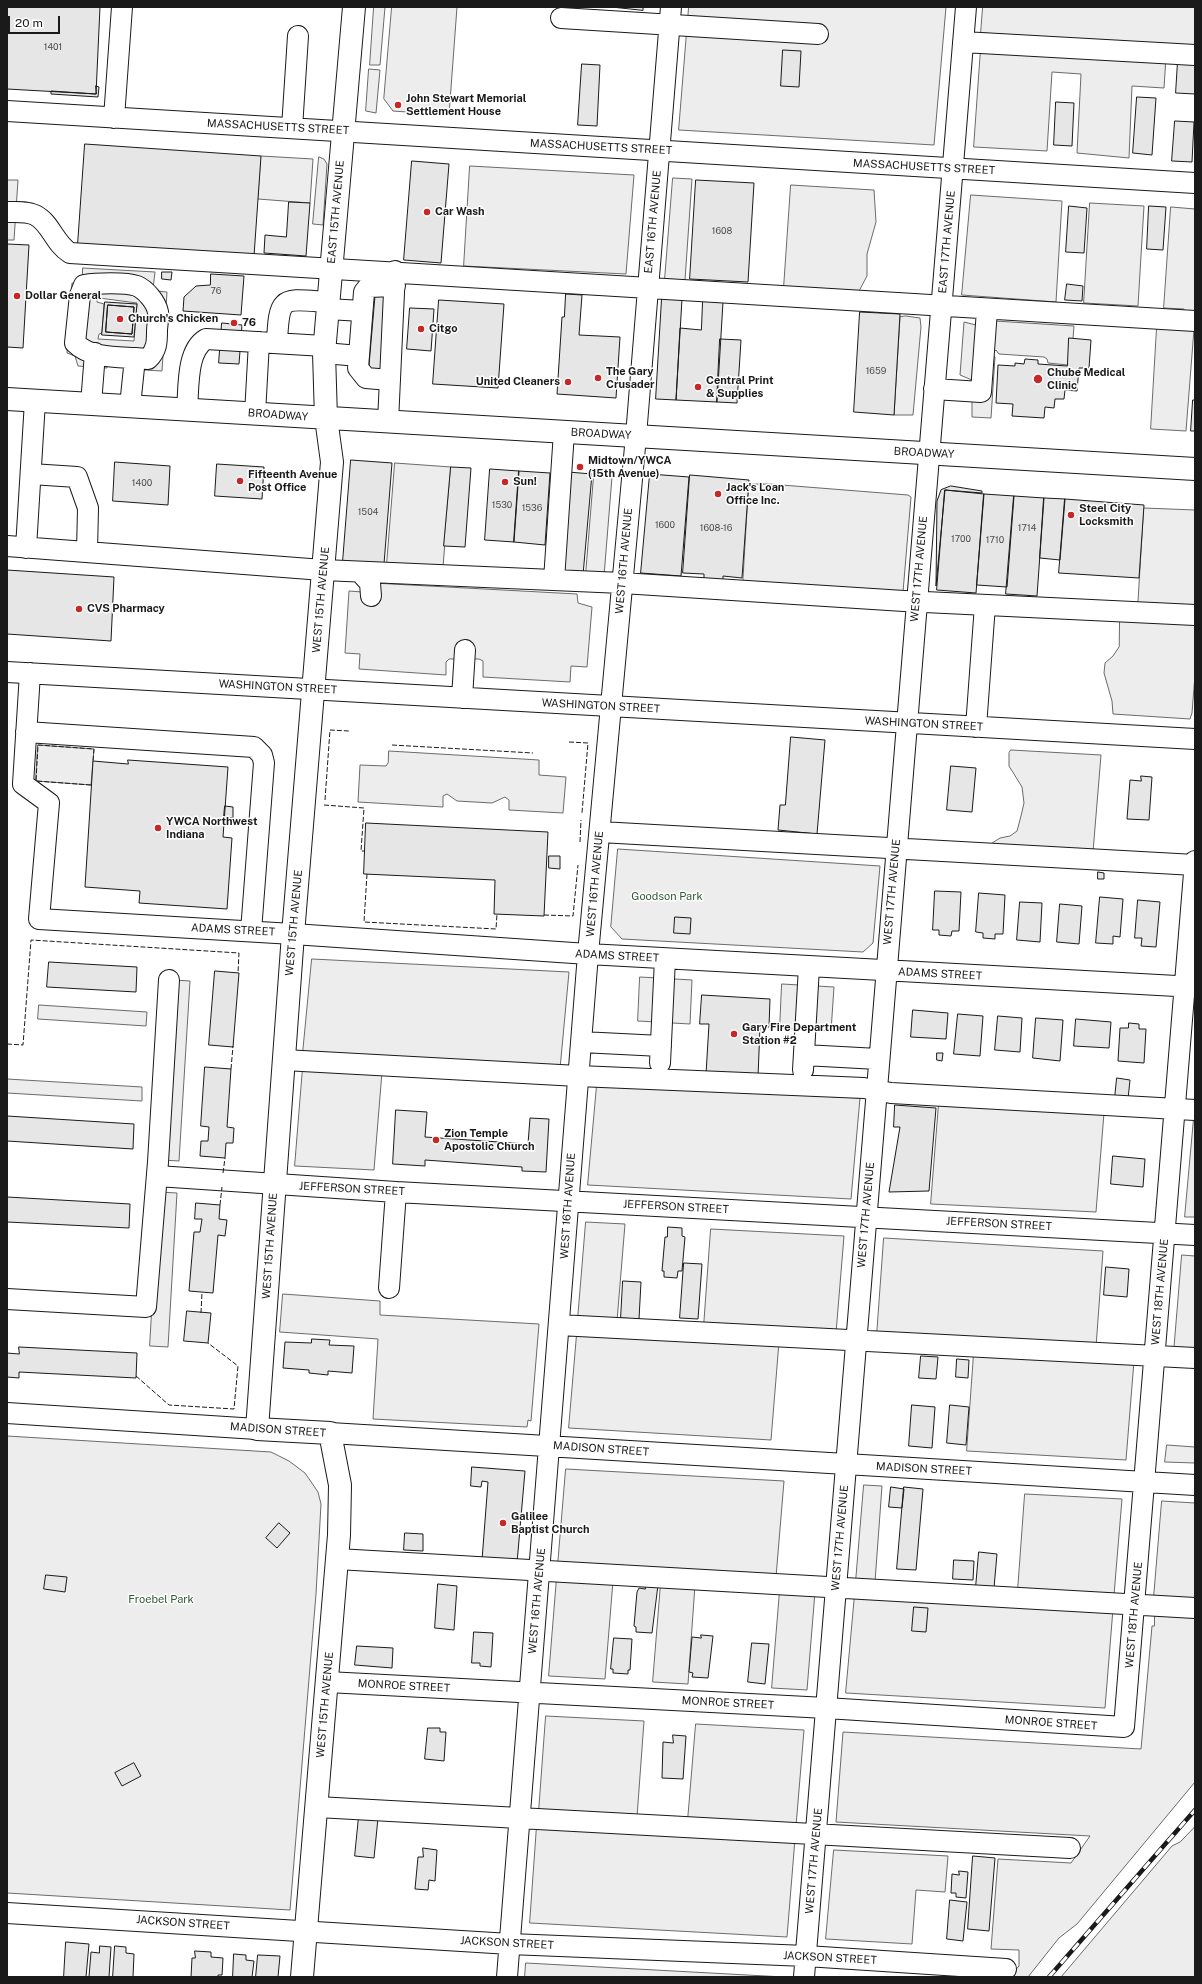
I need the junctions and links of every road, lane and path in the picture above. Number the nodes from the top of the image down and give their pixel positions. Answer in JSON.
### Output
{"nodes":[{"id":1,"x":122,"y":7,"type":"edge"},
{"id":2,"x":354,"y":7,"type":"edge"},
{"id":3,"x":966,"y":7,"type":"edge"},
{"id":4,"x":670,"y":15,"type":"edge"},
{"id":5,"x":561,"y":18,"type":"dead end"},
{"id":6,"x":818,"y":34,"type":"dead end"},
{"id":7,"x":298,"y":36,"type":"dead end"},
{"id":8,"x":963,"y":42,"type":"junction"},
{"id":9,"x":1195,"y":55,"type":"edge"},
{"id":10,"x":7,"y":111,"type":"edge"},
{"id":11,"x":114,"y":118,"type":"junction"},
{"id":12,"x":292,"y":128,"type":"junction"},
{"id":13,"x":344,"y":131,"type":"junction"},
{"id":14,"x":659,"y":151,"type":"junction"},
{"id":15,"x":953,"y":169,"type":"junction"},
{"id":16,"x":1195,"y":183,"type":"edge"},
{"id":17,"x":7,"y":212,"type":"edge"},
{"id":18,"x":332,"y":267,"type":"junction"},
{"id":19,"x":395,"y":279,"type":"junction"},
{"id":20,"x":648,"y":287,"type":"junction"},
{"id":21,"x":328,"y":306,"type":"junction"},
{"id":22,"x":941,"y":308,"type":"junction"},
{"id":23,"x":987,"y":310,"type":"junction"},
{"id":24,"x":362,"y":311,"type":"junction"},
{"id":25,"x":1195,"y":322,"type":"edge"},
{"id":26,"x":268,"y":343,"type":"junction"},
{"id":27,"x":324,"y":349,"type":"junction"},
{"id":28,"x":95,"y":353,"type":"junction"},
{"id":29,"x":358,"y":356,"type":"junction"},
{"id":30,"x":135,"y":358,"type":"junction"},
{"id":31,"x":390,"y":380,"type":"junction"},
{"id":32,"x":934,"y":389,"type":"junction"},
{"id":33,"x":7,"y":399,"type":"edge"},
{"id":34,"x":35,"y":401,"type":"junction"},
{"id":35,"x":91,"y":404,"type":"junction"},
{"id":36,"x":130,"y":406,"type":"junction"},
{"id":37,"x":187,"y":410,"type":"junction"},
{"id":38,"x":255,"y":414,"type":"junction"},
{"id":39,"x":326,"y":418,"type":"junction"},
{"id":40,"x":388,"y":422,"type":"junction"},
{"id":41,"x":564,"y":432,"type":"junction"},
{"id":42,"x":636,"y":436,"type":"junction"},
{"id":43,"x":929,"y":454,"type":"junction"},
{"id":44,"x":1195,"y":469,"type":"edge"},
{"id":45,"x":31,"y":474,"type":"junction"},
{"id":46,"x":17,"y":547,"type":"edge"},
{"id":47,"x":87,"y":552,"type":"junction"},
{"id":48,"x":323,"y":570,"type":"junction"},
{"id":49,"x":360,"y":572,"type":"junction"},
{"id":50,"x":554,"y":580,"type":"junction"},
{"id":51,"x":622,"y":583,"type":"junction"},
{"id":52,"x":371,"y":596,"type":"dead end"},
{"id":53,"x":916,"y":602,"type":"junction"},
{"id":54,"x":985,"y":605,"type":"junction"},
{"id":55,"x":1195,"y":616,"type":"edge"},
{"id":56,"x":465,"y":650,"type":"dead end"},
{"id":57,"x":7,"y":672,"type":"edge"},
{"id":58,"x":30,"y":673,"type":"junction"},
{"id":59,"x":314,"y":689,"type":"junction"},
{"id":60,"x":462,"y":698,"type":"junction"},
{"id":61,"x":611,"y":706,"type":"junction"},
{"id":62,"x":906,"y":723,"type":"junction"},
{"id":63,"x":976,"y":727,"type":"junction"},
{"id":64,"x":26,"y":732,"type":"junction"},
{"id":65,"x":1195,"y":739,"type":"edge"},
{"id":66,"x":600,"y":832,"type":"junction"},
{"id":67,"x":895,"y":850,"type":"junction"},
{"id":68,"x":1195,"y":861,"type":"edge"},
{"id":69,"x":1195,"y":865,"type":"edge"},
{"id":70,"x":251,"y":931,"type":"junction"},
{"id":71,"x":293,"y":934,"type":"junction"},
{"id":72,"x":588,"y":954,"type":"junction"},
{"id":73,"x":665,"y":959,"type":"junction"},
{"id":74,"x":809,"y":967,"type":"junction"},
{"id":75,"x":886,"y":971,"type":"junction"},
{"id":76,"x":169,"y":980,"type":"dead end"},
{"id":77,"x":1190,"y":987,"type":"edge"},
{"id":78,"x":581,"y":1042,"type":"junction"},
{"id":79,"x":878,"y":1059,"type":"junction"},
{"id":80,"x":284,"y":1060,"type":"junction"},
{"id":81,"x":578,"y":1076,"type":"junction"},
{"id":82,"x":876,"y":1091,"type":"junction"},
{"id":83,"x":1175,"y":1109,"type":"junction"},
{"id":84,"x":1195,"y":1110,"type":"edge"},
{"id":85,"x":157,"y":1176,"type":"junction"},
{"id":86,"x":275,"y":1184,"type":"junction"},
{"id":87,"x":396,"y":1192,"type":"junction"},
{"id":88,"x":568,"y":1201,"type":"junction"},
{"id":89,"x":866,"y":1216,"type":"junction"},
{"id":90,"x":1165,"y":1233,"type":"junction"},
{"id":91,"x":1195,"y":1235,"type":"edge"},
{"id":92,"x":389,"y":1288,"type":"dead end"},
{"id":93,"x":7,"y":1299,"type":"edge"},
{"id":94,"x":559,"y":1325,"type":"junction"},
{"id":95,"x":856,"y":1341,"type":"junction"},
{"id":96,"x":1155,"y":1356,"type":"junction"},
{"id":97,"x":1195,"y":1358,"type":"edge"},
{"id":98,"x":7,"y":1413,"type":"edge"},
{"id":99,"x":257,"y":1429,"type":"junction"},
{"id":100,"x":330,"y":1433,"type":"junction"},
{"id":101,"x":550,"y":1446,"type":"junction"},
{"id":102,"x":846,"y":1464,"type":"junction"},
{"id":103,"x":1145,"y":1482,"type":"junction"},
{"id":104,"x":1195,"y":1485,"type":"edge"},
{"id":105,"x":337,"y":1559,"type":"junction"},
{"id":106,"x":539,"y":1571,"type":"junction"},
{"id":107,"x":836,"y":1587,"type":"junction"},
{"id":108,"x":1135,"y":1604,"type":"junction"},
{"id":109,"x":1195,"y":1608,"type":"edge"},
{"id":110,"x":327,"y":1682,"type":"junction"},
{"id":111,"x":529,"y":1693,"type":"junction"},
{"id":112,"x":826,"y":1708,"type":"junction"},
{"id":113,"x":1125,"y":1723,"type":"joint"},
{"id":114,"x":316,"y":1807,"type":"junction"},
{"id":115,"x":520,"y":1818,"type":"junction"},
{"id":116,"x":816,"y":1834,"type":"junction"},
{"id":117,"x":1070,"y":1848,"type":"dead end"},
{"id":118,"x":7,"y":1912,"type":"edge"},
{"id":119,"x":306,"y":1931,"type":"junction"},
{"id":120,"x":510,"y":1944,"type":"junction"},
{"id":121,"x":806,"y":1956,"type":"junction"},
{"id":122,"x":1006,"y":1969,"type":"dead end"},
{"id":123,"x":302,"y":1977,"type":"edge"},
{"id":124,"x":507,"y":1977,"type":"edge"},
{"id":125,"x":804,"y":1977,"type":"edge"}],
"edges":[{"from":1,"to":11,"type":"street"},
{"from":2,"to":13,"type":"main road","name":"EAST 15TH AVENUE"},
{"from":3,"to":8,"type":"street","name":"EAST 17TH AVENUE"},
{"from":4,"to":5,"type":"street"},
{"from":4,"to":6,"type":"street"},
{"from":4,"to":14,"type":"street","name":"EAST 16TH AVENUE"},
{"from":7,"to":12,"type":"street"},
{"from":8,"to":9,"type":"street"},
{"from":8,"to":15,"type":"street","name":"EAST 17TH AVENUE"},
{"from":10,"to":11,"type":"street","name":"MASSACHUSETTS STREET"},
{"from":11,"to":12,"type":"street","name":"MASSACHUSETTS STREET"},
{"from":12,"to":13,"type":"street","name":"MASSACHUSETTS STREET"},
{"from":13,"to":14,"type":"street","name":"MASSACHUSETTS STREET"},
{"from":13,"to":18,"type":"main road","name":"EAST 15TH AVENUE"},
{"from":14,"to":15,"type":"street","name":"MASSACHUSETTS STREET"},
{"from":14,"to":20,"type":"street","name":"EAST 16TH AVENUE"},
{"from":15,"to":16,"type":"street","name":"MASSACHUSETTS STREET"},
{"from":15,"to":22,"type":"street","name":"EAST 17TH AVENUE"},
{"from":17,"to":18,"type":"street"},
{"from":18,"to":19,"type":"street"},
{"from":18,"to":21,"type":"main road","name":"EAST 15TH AVENUE"},
{"from":19,"to":20,"type":"street"},
{"from":19,"to":24,"type":"street"},
{"from":19,"to":31,"type":"street"},
{"from":20,"to":22,"type":"street"},
{"from":20,"to":42,"type":"street","name":"EAST 16TH AVENUE"},
{"from":21,"to":24,"type":"street"},
{"from":21,"to":26,"type":"street"},
{"from":21,"to":27,"type":"main road","name":"EAST 15TH AVENUE"},
{"from":22,"to":23,"type":"street"},
{"from":22,"to":32,"type":"street","name":"EAST 17TH AVENUE"},
{"from":23,"to":25,"type":"street"},
{"from":23,"to":32,"type":"street"},
{"from":24,"to":29,"type":"street"},
{"from":26,"to":27,"type":"street"},
{"from":26,"to":37,"type":"street"},
{"from":26,"to":38,"type":"street"},
{"from":27,"to":29,"type":"street"},
{"from":27,"to":39,"type":"main road","name":"EAST 15TH AVENUE"},
{"from":28,"to":30,"type":"street"},
{"from":28,"to":30,"type":"street"},
{"from":28,"to":35,"type":"street"},
{"from":29,"to":31,"type":"street"},
{"from":30,"to":36,"type":"street"},
{"from":31,"to":40,"type":"street"},
{"from":32,"to":43,"type":"street","name":"EAST 17TH AVENUE"},
{"from":33,"to":34,"type":"main road","name":"BROADWAY"},
{"from":34,"to":35,"type":"main road","name":"BROADWAY"},
{"from":34,"to":45,"type":"street"},
{"from":35,"to":36,"type":"main road","name":"BROADWAY"},
{"from":36,"to":37,"type":"main road","name":"BROADWAY"},
{"from":37,"to":38,"type":"main road","name":"BROADWAY"},
{"from":38,"to":39,"type":"main road","name":"BROADWAY"},
{"from":39,"to":40,"type":"main road","name":"BROADWAY"},
{"from":39,"to":48,"type":"main road","name":"WEST 15TH AVENUE"},
{"from":40,"to":41,"type":"main road","name":"BROADWAY"},
{"from":41,"to":42,"type":"main road","name":"BROADWAY"},
{"from":41,"to":50,"type":"street"},
{"from":42,"to":43,"type":"main road","name":"BROADWAY"},
{"from":42,"to":51,"type":"street","name":"WEST 16TH AVENUE"},
{"from":43,"to":44,"type":"main road","name":"BROADWAY"},
{"from":43,"to":53,"type":"street","name":"WEST 17TH AVENUE"},
{"from":45,"to":46,"type":"street"},
{"from":45,"to":47,"type":"street"},
{"from":46,"to":47,"type":"street"},
{"from":47,"to":48,"type":"street"},
{"from":48,"to":49,"type":"street"},
{"from":48,"to":59,"type":"main road","name":"WEST 15TH AVENUE"},
{"from":49,"to":50,"type":"street"},
{"from":49,"to":52,"type":"street"},
{"from":50,"to":51,"type":"street"},
{"from":51,"to":53,"type":"street"},
{"from":51,"to":61,"type":"street","name":"WEST 16TH AVENUE"},
{"from":53,"to":54,"type":"street"},
{"from":53,"to":62,"type":"street","name":"WEST 17TH AVENUE"},
{"from":54,"to":55,"type":"street"},
{"from":54,"to":63,"type":"street"},
{"from":56,"to":60,"type":"street"},
{"from":57,"to":58,"type":"street","name":"WASHINGTON STREET"},
{"from":58,"to":59,"type":"street","name":"WASHINGTON STREET"},
{"from":58,"to":64,"type":"street"},
{"from":59,"to":60,"type":"street","name":"WASHINGTON STREET"},
{"from":59,"to":71,"type":"main road","name":"WEST 15TH AVENUE"},
{"from":60,"to":61,"type":"street","name":"WASHINGTON STREET"},
{"from":61,"to":62,"type":"street","name":"WASHINGTON STREET"},
{"from":61,"to":66,"type":"street","name":"WEST 16TH AVENUE"},
{"from":62,"to":63,"type":"street","name":"WASHINGTON STREET"},
{"from":62,"to":67,"type":"street","name":"WEST 17TH AVENUE"},
{"from":63,"to":65,"type":"street","name":"WASHINGTON STREET"},
{"from":64,"to":70,"type":"street","name":"ADAMS STREET"},
{"from":64,"to":70,"type":"street"},
{"from":66,"to":67,"type":"street"},
{"from":66,"to":72,"type":"street","name":"WEST 16TH AVENUE"},
{"from":67,"to":69,"type":"street"},
{"from":67,"to":75,"type":"street","name":"WEST 17TH AVENUE"},
{"from":68,"to":69,"type":"street","name":"WEST 18TH AVENUE"},
{"from":69,"to":77,"type":"street","name":"WEST 18TH AVENUE"},
{"from":70,"to":71,"type":"street","name":"ADAMS STREET"},
{"from":71,"to":72,"type":"street","name":"ADAMS STREET"},
{"from":71,"to":80,"type":"main road","name":"WEST 15TH AVENUE"},
{"from":72,"to":73,"type":"street","name":"ADAMS STREET"},
{"from":72,"to":78,"type":"street","name":"WEST 16TH AVENUE"},
{"from":73,"to":74,"type":"street","name":"ADAMS STREET"},
{"from":73,"to":78,"type":"street"},
{"from":74,"to":75,"type":"street","name":"ADAMS STREET"},
{"from":74,"to":79,"type":"street"},
{"from":75,"to":77,"type":"street","name":"ADAMS STREET"},
{"from":75,"to":79,"type":"street","name":"WEST 17TH AVENUE"},
{"from":76,"to":85,"type":"street"},
{"from":77,"to":83,"type":"street","name":"WEST 18TH AVENUE"},
{"from":78,"to":81,"type":"street","name":"WEST 16TH AVENUE"},
{"from":79,"to":82,"type":"street","name":"WEST 17TH AVENUE"},
{"from":80,"to":81,"type":"street"},
{"from":80,"to":86,"type":"main road","name":"WEST 15TH AVENUE"},
{"from":81,"to":82,"type":"street"},
{"from":81,"to":88,"type":"street","name":"WEST 16TH AVENUE"},
{"from":82,"to":83,"type":"street"},
{"from":82,"to":89,"type":"street","name":"WEST 17TH AVENUE"},
{"from":83,"to":84,"type":"street"},
{"from":83,"to":90,"type":"street","name":"WEST 18TH AVENUE"},
{"from":85,"to":86,"type":"street","name":"JEFFERSON STREET"},
{"from":85,"to":93,"type":"street"},
{"from":86,"to":87,"type":"street","name":"JEFFERSON STREET"},
{"from":86,"to":99,"type":"main road","name":"WEST 15TH AVENUE"},
{"from":87,"to":88,"type":"street","name":"JEFFERSON STREET"},
{"from":87,"to":92,"type":"street"},
{"from":88,"to":89,"type":"street","name":"JEFFERSON STREET"},
{"from":88,"to":94,"type":"street","name":"WEST 16TH AVENUE"},
{"from":89,"to":90,"type":"street","name":"JEFFERSON STREET"},
{"from":89,"to":95,"type":"street","name":"WEST 17TH AVENUE"},
{"from":90,"to":91,"type":"street","name":"JEFFERSON STREET"},
{"from":90,"to":96,"type":"street","name":"WEST 18TH AVENUE"},
{"from":94,"to":95,"type":"street"},
{"from":94,"to":101,"type":"street","name":"WEST 16TH AVENUE"},
{"from":95,"to":96,"type":"street"},
{"from":95,"to":102,"type":"street","name":"WEST 17TH AVENUE"},
{"from":96,"to":97,"type":"street"},
{"from":96,"to":103,"type":"street","name":"WEST 18TH AVENUE"},
{"from":98,"to":99,"type":"street","name":"MADISON STREET"},
{"from":99,"to":100,"type":"main road","name":"MADISON STREET"},
{"from":100,"to":101,"type":"street","name":"MADISON STREET"},
{"from":100,"to":105,"type":"main road","name":"WEST 15TH AVENUE"},
{"from":101,"to":102,"type":"street","name":"MADISON STREET"},
{"from":101,"to":106,"type":"street","name":"WEST 16TH AVENUE"},
{"from":102,"to":103,"type":"street","name":"MADISON STREET"},
{"from":102,"to":107,"type":"street","name":"WEST 17TH AVENUE"},
{"from":103,"to":104,"type":"street","name":"MADISON STREET"},
{"from":103,"to":108,"type":"street","name":"WEST 18TH AVENUE"},
{"from":105,"to":106,"type":"street"},
{"from":105,"to":110,"type":"main road","name":"WEST 15TH AVENUE"},
{"from":106,"to":107,"type":"street"},
{"from":106,"to":111,"type":"street","name":"WEST 16TH AVENUE"},
{"from":107,"to":108,"type":"street"},
{"from":107,"to":112,"type":"street","name":"WEST 17TH AVENUE"},
{"from":108,"to":109,"type":"street"},
{"from":108,"to":113,"type":"street","name":"WEST 18TH AVENUE"},
{"from":110,"to":111,"type":"street","name":"MONROE STREET"},
{"from":110,"to":114,"type":"main road","name":"WEST 15TH AVENUE"},
{"from":111,"to":112,"type":"street","name":"MONROE STREET"},
{"from":111,"to":115,"type":"street","name":"WEST 16TH AVENUE"},
{"from":112,"to":113,"type":"street","name":"MONROE STREET"},
{"from":112,"to":116,"type":"street","name":"WEST 17TH AVENUE"},
{"from":114,"to":115,"type":"street"},
{"from":114,"to":119,"type":"main road","name":"WEST 15TH AVENUE"},
{"from":115,"to":116,"type":"street"},
{"from":115,"to":120,"type":"street","name":"WEST 16TH AVENUE"},
{"from":116,"to":117,"type":"street"},
{"from":116,"to":121,"type":"street","name":"WEST 17TH AVENUE"},
{"from":118,"to":119,"type":"street","name":"JACKSON STREET"},
{"from":119,"to":120,"type":"street","name":"JACKSON STREET"},
{"from":119,"to":123,"type":"main road","name":"WEST 15TH AVENUE"},
{"from":120,"to":121,"type":"street","name":"JACKSON STREET"},
{"from":120,"to":124,"type":"street","name":"WEST 16TH AVENUE"},
{"from":121,"to":122,"type":"street","name":"JACKSON STREET"},
{"from":121,"to":125,"type":"street","name":"WEST 17TH AVENUE"}]}
